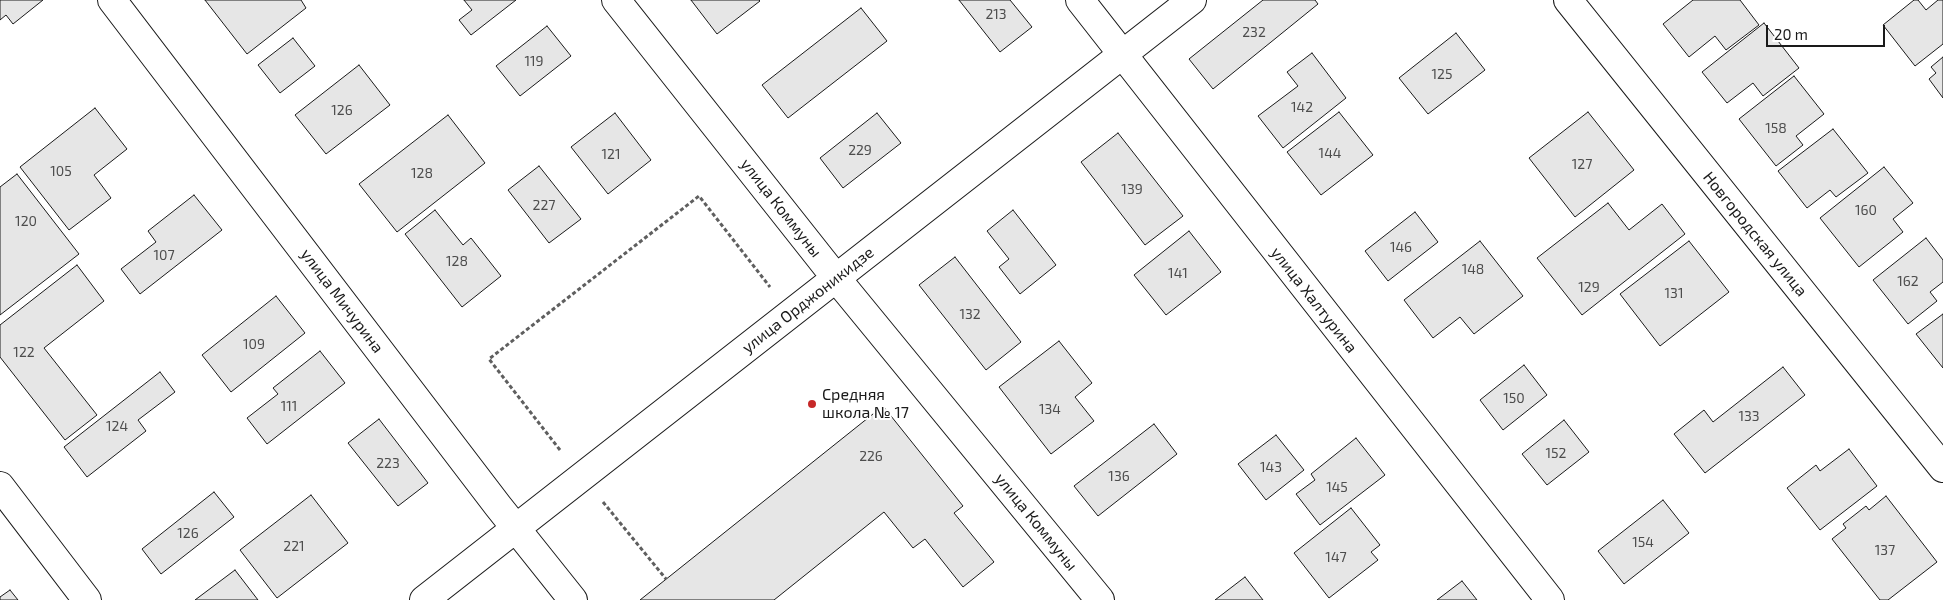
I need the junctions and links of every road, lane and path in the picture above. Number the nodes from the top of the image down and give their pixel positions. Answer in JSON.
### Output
{"nodes":[{"id":1,"x":112,"y":0,"type":"edge"},
{"id":2,"x":616,"y":0,"type":"edge"},
{"id":3,"x":1080,"y":0,"type":"edge"},
{"id":4,"x":1192,"y":0,"type":"edge"},
{"id":5,"x":1568,"y":0,"type":"edge"},
{"id":6,"x":1122,"y":55,"type":"junction"},
{"id":7,"x":836,"y":278,"type":"junction"},
{"id":8,"x":774,"y":291,"type":"dead end"},
{"id":9,"x":564,"y":455,"type":"dead end"},
{"id":10,"x":1943,"y":468,"type":"edge"},
{"id":11,"x":0,"y":486,"type":"edge"},
{"id":12,"x":516,"y":528,"type":"junction"},
{"id":13,"x":87,"y":600,"type":"edge"},
{"id":14,"x":424,"y":600,"type":"edge"},
{"id":15,"x":573,"y":600,"type":"edge"},
{"id":16,"x":1100,"y":600,"type":"edge"},
{"id":17,"x":1550,"y":600,"type":"edge"}],
"edges":[{"from":1,"to":12,"type":"street","name":"улица Мичурина"},
{"from":2,"to":7,"type":"street","name":"улица Коммуны"},
{"from":3,"to":6,"type":"street","name":"улица Халтурина"},
{"from":4,"to":6,"type":"street","name":"улица Орджоникидзе"},
{"from":5,"to":10,"type":"street","name":"Новгородская улица"},
{"from":6,"to":7,"type":"street","name":"улица Орджоникидзе"},
{"from":6,"to":17,"type":"street","name":"улица Халтурина"},
{"from":7,"to":12,"type":"street","name":"улица Орджоникидзе"},
{"from":7,"to":16,"type":"street","name":"улица Коммуны"},
{"from":8,"to":9,"type":"path"},
{"from":11,"to":13,"type":"street"},
{"from":12,"to":14,"type":"street","name":"улица Орджоникидзе"},
{"from":12,"to":15,"type":"street","name":"улица Мичурина"}]}
